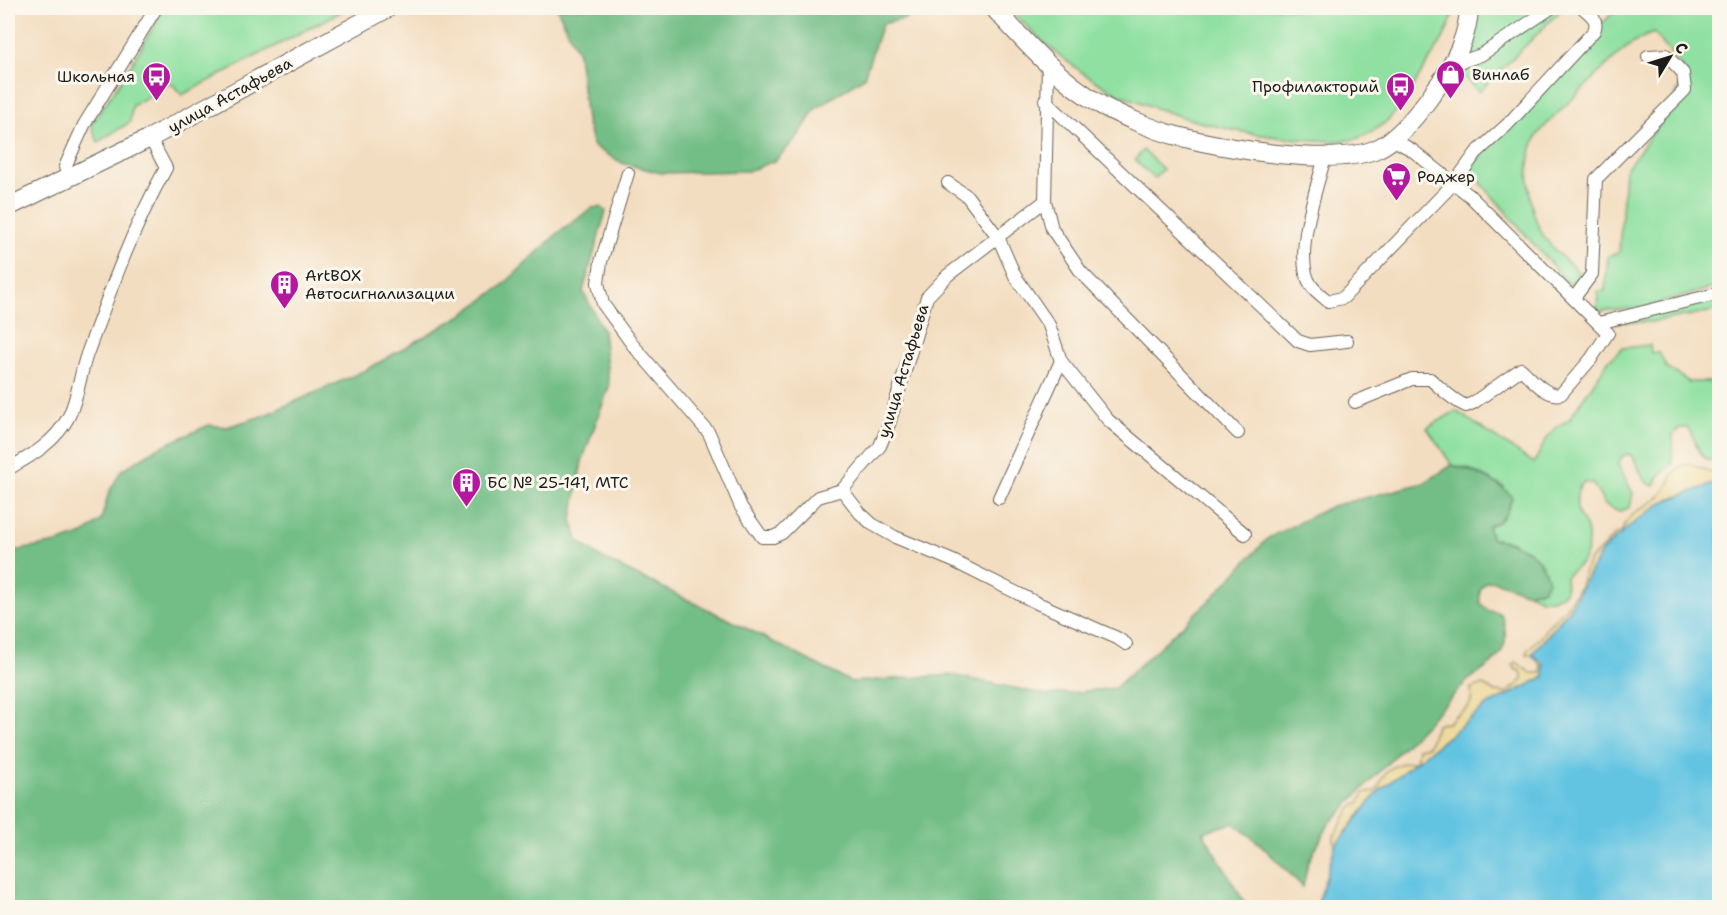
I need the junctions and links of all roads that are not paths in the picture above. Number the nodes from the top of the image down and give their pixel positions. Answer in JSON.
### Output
{"nodes":[{"id":1,"x":156,"y":8,"type":"edge"},
{"id":2,"x":388,"y":8,"type":"edge"},
{"id":3,"x":994,"y":8,"type":"edge"},
{"id":4,"x":1469,"y":8,"type":"edge"},
{"id":5,"x":1551,"y":8,"type":"edge"},
{"id":6,"x":1583,"y":8,"type":"edge"},
{"id":7,"x":1648,"y":56,"type":"dead end"},
{"id":8,"x":1048,"y":65,"type":"junction"},
{"id":9,"x":1452,"y":65,"type":"junction"},
{"id":10,"x":1046,"y":100,"type":"junction"},
{"id":11,"x":150,"y":138,"type":"junction"},
{"id":12,"x":1392,"y":139,"type":"junction"},
{"id":13,"x":1325,"y":157,"type":"junction"},
{"id":14,"x":628,"y":172,"type":"dead end"},
{"id":15,"x":68,"y":177,"type":"junction"},
{"id":16,"x":948,"y":183,"type":"dead end"},
{"id":17,"x":1455,"y":183,"type":"junction"},
{"id":18,"x":1045,"y":201,"type":"junction"},
{"id":19,"x":8,"y":207,"type":"edge"},
{"id":20,"x":998,"y":237,"type":"junction"},
{"id":21,"x":1719,"y":293,"type":"edge"},
{"id":22,"x":1574,"y":298,"type":"junction"},
{"id":23,"x":1599,"y":323,"type":"junction"},
{"id":24,"x":1347,"y":341,"type":"dead end"},
{"id":25,"x":1060,"y":361,"type":"junction"},
{"id":26,"x":1356,"y":402,"type":"dead end"},
{"id":27,"x":1238,"y":433,"type":"dead end"},
{"id":28,"x":8,"y":470,"type":"edge"},
{"id":29,"x":842,"y":490,"type":"junction"},
{"id":30,"x":999,"y":498,"type":"dead end"},
{"id":31,"x":1245,"y":534,"type":"dead end"},
{"id":32,"x":1126,"y":644,"type":"dead end"}],
"edges":[{"from":1,"to":15,"type":"street"},
{"from":2,"to":11,"type":"main road","name":"улица Астафьева"},
{"from":3,"to":8,"type":"main road"},
{"from":4,"to":9,"type":"main road"},
{"from":5,"to":9,"type":"street"},
{"from":6,"to":17,"type":"street"},
{"from":7,"to":22,"type":"street"},
{"from":8,"to":10,"type":"street"},
{"from":8,"to":13,"type":"main road"},
{"from":9,"to":12,"type":"main road"},
{"from":10,"to":18,"type":"street"},
{"from":10,"to":24,"type":"street"},
{"from":11,"to":15,"type":"main road","name":"улица Астафьева"},
{"from":11,"to":28,"type":"street"},
{"from":12,"to":13,"type":"main road"},
{"from":12,"to":17,"type":"street"},
{"from":13,"to":17,"type":"street"},
{"from":14,"to":29,"type":"street","name":"улица Астафьева"},
{"from":15,"to":19,"type":"main road","name":"улица Астафьева"},
{"from":16,"to":20,"type":"street"},
{"from":17,"to":22,"type":"street"},
{"from":18,"to":20,"type":"street","name":"улица Астафьева"},
{"from":18,"to":27,"type":"street"},
{"from":20,"to":25,"type":"street"},
{"from":20,"to":29,"type":"street","name":"улица Астафьева"},
{"from":21,"to":23,"type":"street"},
{"from":22,"to":23,"type":"street"},
{"from":23,"to":26,"type":"street"},
{"from":25,"to":30,"type":"street"},
{"from":25,"to":31,"type":"street"},
{"from":29,"to":32,"type":"street"}]}
